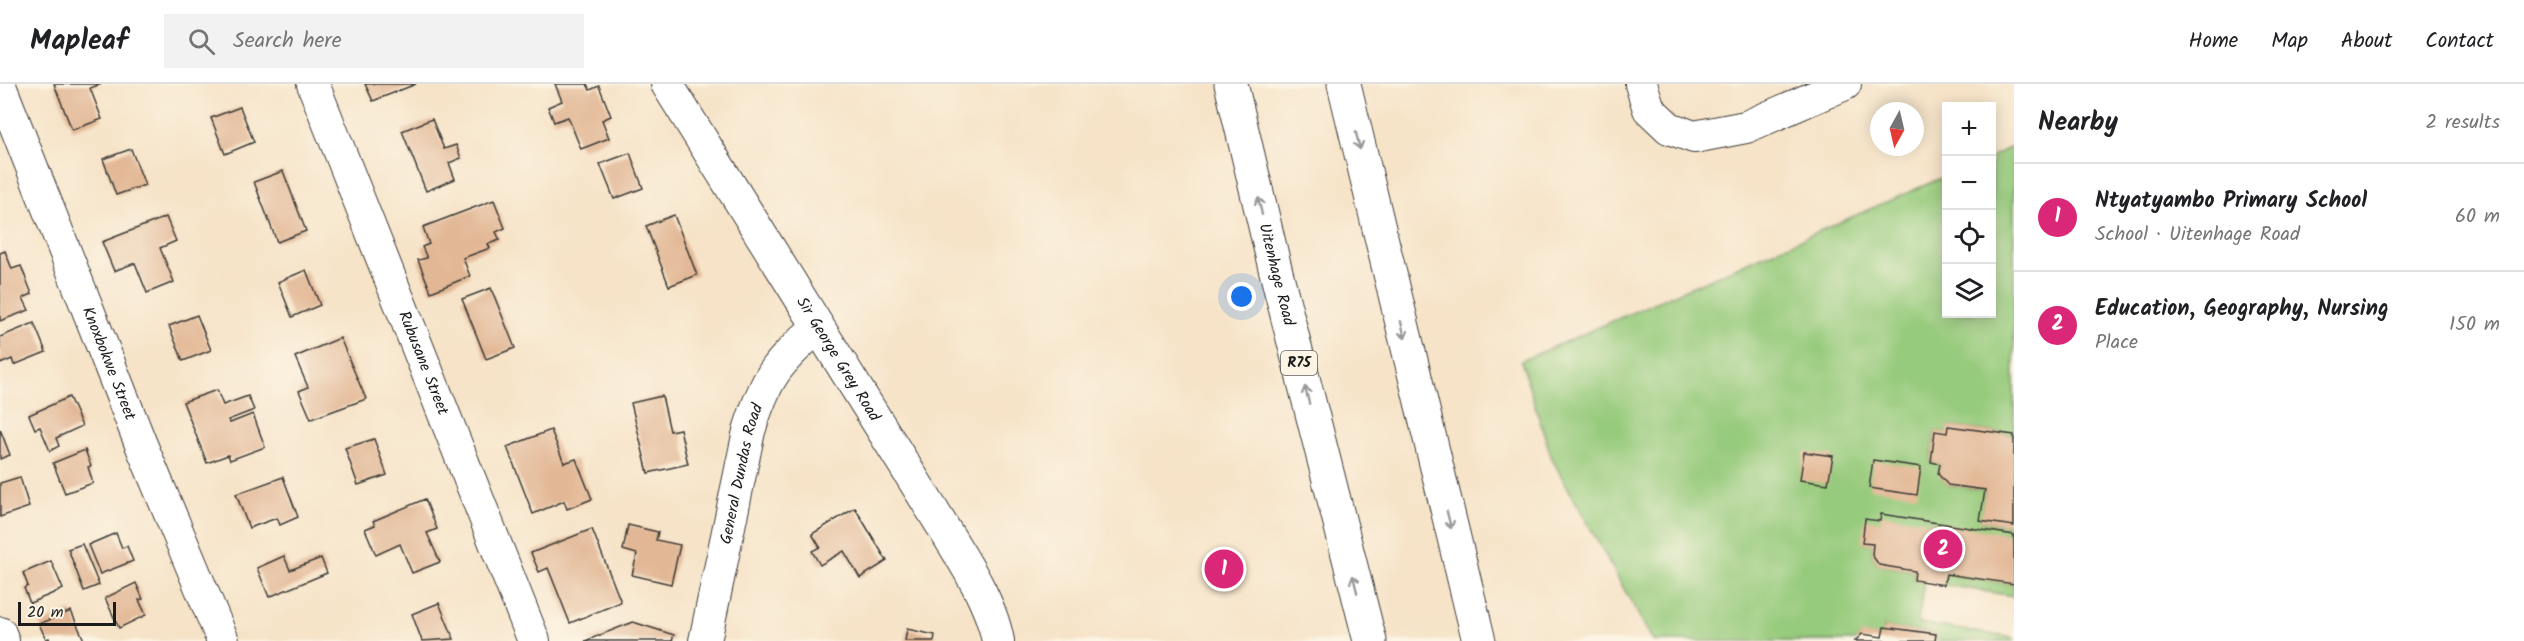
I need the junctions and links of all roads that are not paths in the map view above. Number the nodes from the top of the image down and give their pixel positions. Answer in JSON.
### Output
{"nodes":[{"id":1,"x":313,"y":84,"type":"edge"},
{"id":2,"x":667,"y":84,"type":"edge"},
{"id":3,"x":1231,"y":84,"type":"edge"},
{"id":4,"x":1344,"y":84,"type":"edge"},
{"id":5,"x":1641,"y":84,"type":"edge"},
{"id":6,"x":0,"y":86,"type":"edge"},
{"id":7,"x":1827,"y":88,"type":"edge"},
{"id":8,"x":818,"y":327,"type":"junction"},
{"id":9,"x":0,"y":633,"type":"edge"},
{"id":10,"x":3,"y":641,"type":"edge"},
{"id":11,"x":223,"y":641,"type":"edge"},
{"id":12,"x":534,"y":641,"type":"edge"},
{"id":13,"x":705,"y":641,"type":"edge"},
{"id":14,"x":998,"y":641,"type":"edge"},
{"id":15,"x":1370,"y":641,"type":"edge"},
{"id":16,"x":1479,"y":641,"type":"edge"}],
"edges":[{"from":1,"to":12,"type":"street","name":"Rubusane Street"},
{"from":2,"to":8,"type":"street","name":"Sir George Grey Road"},
{"from":15,"to":3,"type":"main road","name":"Uitenhage Road","number":"R75","one_way":true},
{"from":4,"to":16,"type":"main road","one_way":true},
{"from":5,"to":7,"type":"street"},
{"from":6,"to":11,"type":"street","name":"Knoxbokwe Street"},
{"from":8,"to":13,"type":"street","name":"General Dundas Road"},
{"from":8,"to":14,"type":"street","name":"Sir George Grey Road"},
{"from":9,"to":10,"type":"street"}]}
